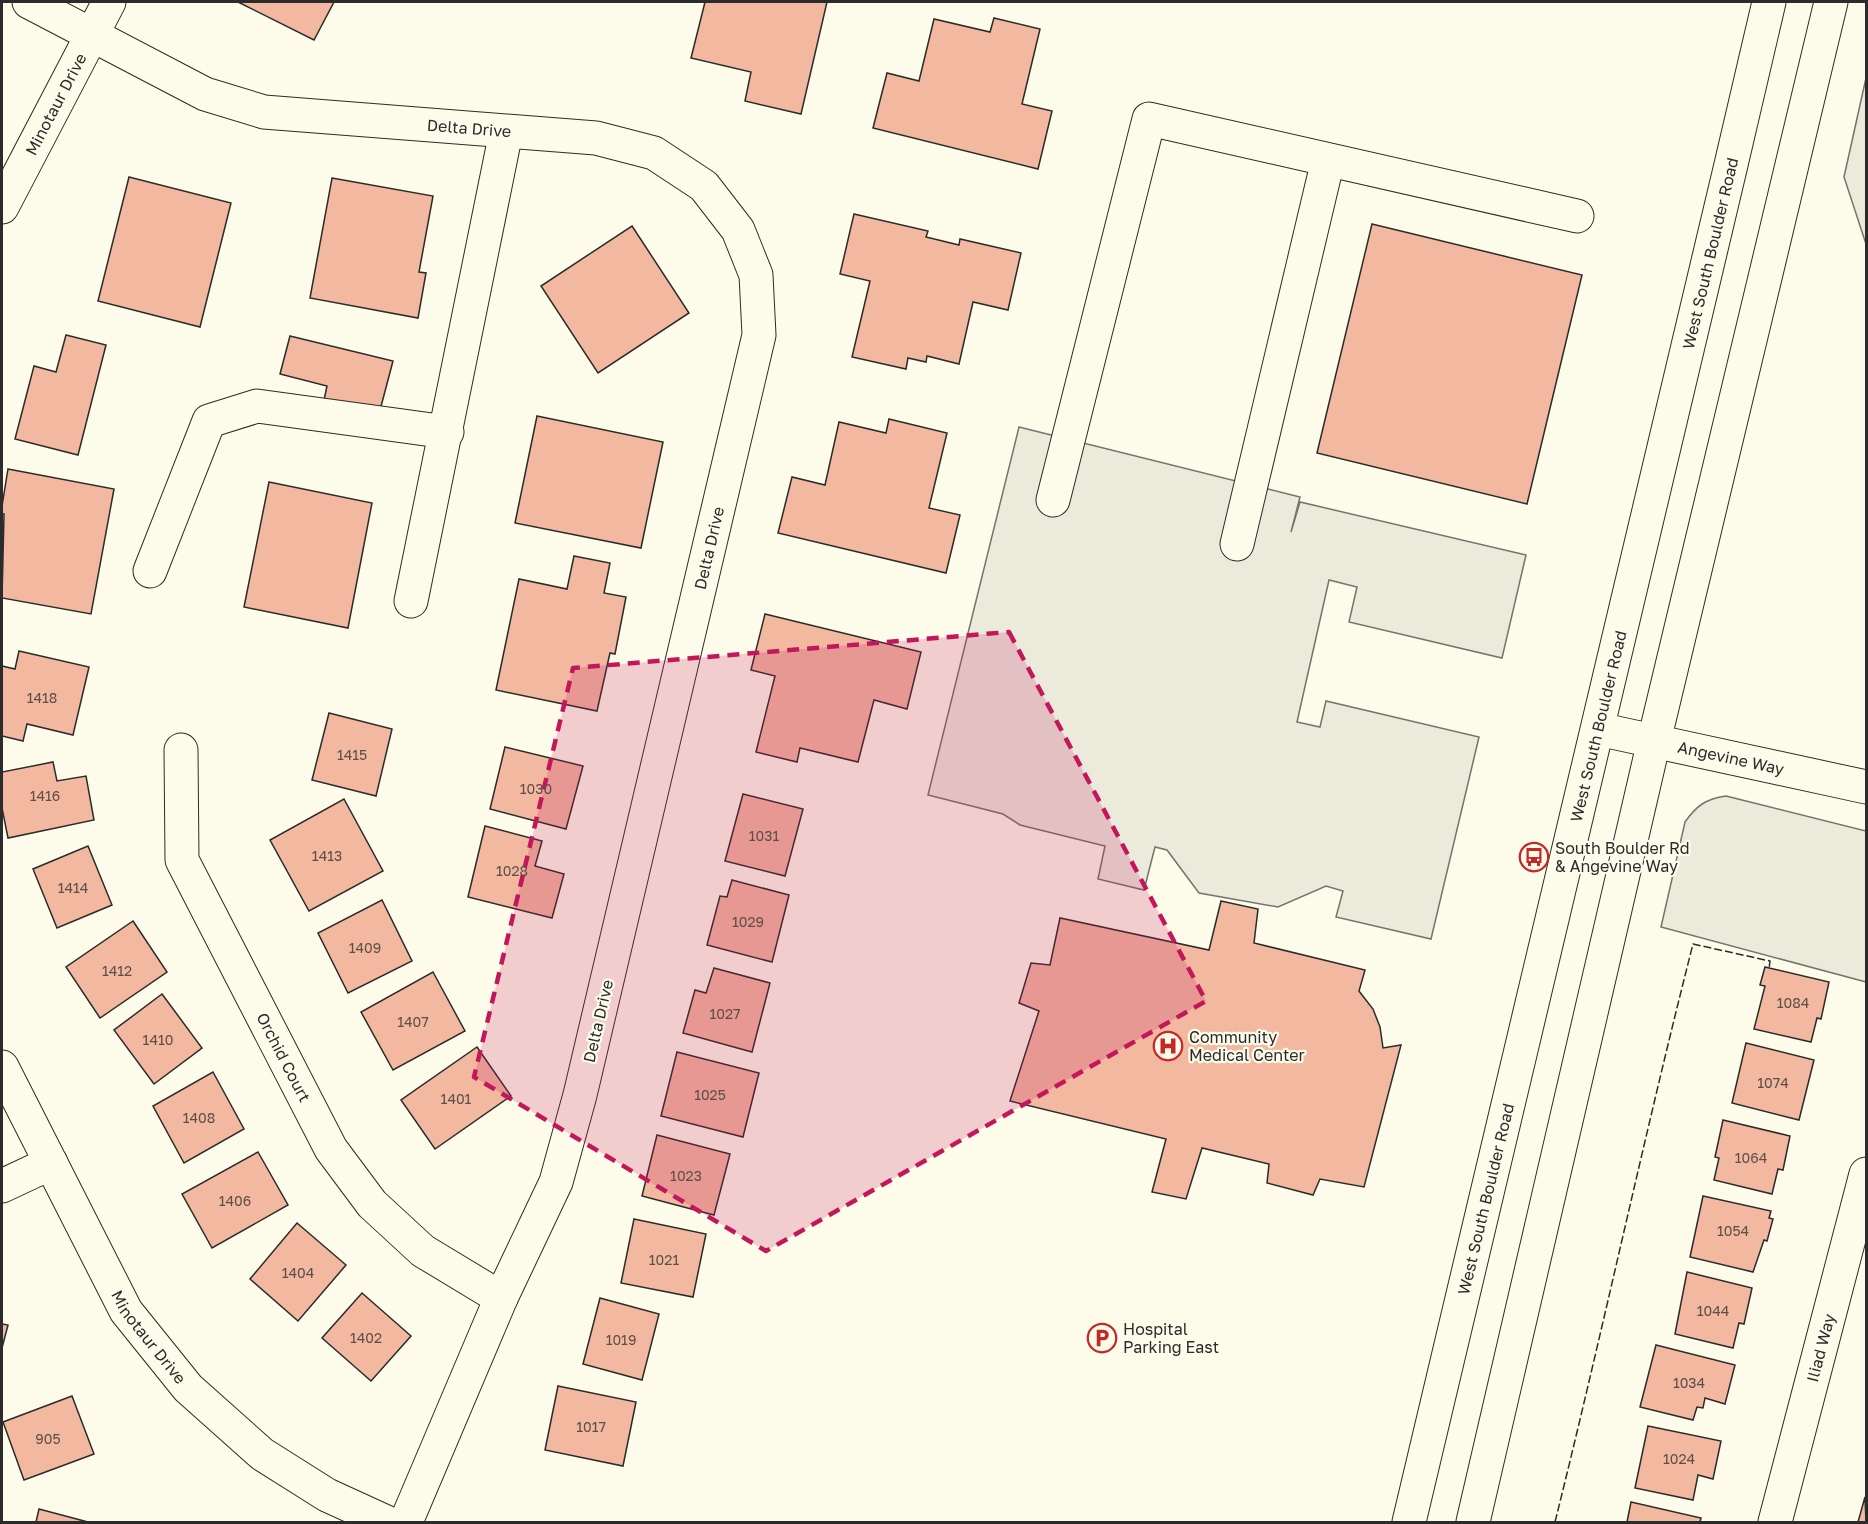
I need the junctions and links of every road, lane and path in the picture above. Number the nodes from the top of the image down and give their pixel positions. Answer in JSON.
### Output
{"nodes":[{"id":1,"x":29,"y":2,"type":"edge"},
{"id":2,"x":110,"y":2,"type":"edge"},
{"id":3,"x":1769,"y":2,"type":"edge"},
{"id":4,"x":1831,"y":2,"type":"edge"},
{"id":5,"x":93,"y":34,"type":"junction"},
{"id":6,"x":506,"y":132,"type":"junction"},
{"id":7,"x":1328,"y":160,"type":"junction"},
{"id":8,"x":2,"y":207,"type":"edge"},
{"id":9,"x":1577,"y":216,"type":"dead end"},
{"id":10,"x":447,"y":432,"type":"junction"},
{"id":11,"x":1053,"y":500,"type":"dead end"},
{"id":12,"x":1237,"y":544,"type":"dead end"},
{"id":13,"x":150,"y":571,"type":"dead end"},
{"id":14,"x":411,"y":601,"type":"dead end"},
{"id":15,"x":1598,"y":729,"type":"junction"},
{"id":16,"x":1654,"y":741,"type":"junction"},
{"id":17,"x":181,"y":750,"type":"dead end"},
{"id":18,"x":1866,"y":787,"type":"edge"},
{"id":19,"x":2,"y":1067,"type":"edge"},
{"id":20,"x":51,"y":1163,"type":"junction"},
{"id":21,"x":1866,"y":1174,"type":"edge"},
{"id":22,"x":2,"y":1186,"type":"edge"},
{"id":23,"x":501,"y":1298,"type":"junction"},
{"id":24,"x":387,"y":1522,"type":"edge"},
{"id":25,"x":406,"y":1522,"type":"edge"},
{"id":26,"x":1409,"y":1522,"type":"edge"},
{"id":27,"x":1473,"y":1522,"type":"edge"},
{"id":28,"x":1775,"y":1522,"type":"edge"}],
"edges":[{"from":1,"to":5,"type":"street","name":"Delta Drive"},
{"from":2,"to":5,"type":"street","name":"Minotaur Drive"},
{"from":3,"to":15,"type":"street","name":"West South Boulder Road"},
{"from":4,"to":16,"type":"street"},
{"from":5,"to":6,"type":"street","name":"Delta Drive"},
{"from":5,"to":8,"type":"street","name":"Minotaur Drive"},
{"from":6,"to":10,"type":"street"},
{"from":6,"to":23,"type":"street","name":"Delta Drive"},
{"from":7,"to":9,"type":"street"},
{"from":7,"to":11,"type":"street"},
{"from":7,"to":12,"type":"street"},
{"from":10,"to":13,"type":"street"},
{"from":10,"to":14,"type":"street"},
{"from":15,"to":16,"type":"street","name":"Angevine Way"},
{"from":15,"to":26,"type":"street","name":"West South Boulder Road"},
{"from":16,"to":18,"type":"street","name":"Angevine Way"},
{"from":16,"to":27,"type":"street"},
{"from":17,"to":23,"type":"street","name":"Orchid Court"},
{"from":19,"to":20,"type":"street","name":"Minotaur Drive"},
{"from":20,"to":22,"type":"street"},
{"from":20,"to":24,"type":"street","name":"Minotaur Drive"},
{"from":21,"to":28,"type":"street","name":"Iliad Way"},
{"from":23,"to":25,"type":"street","name":"Delta Drive"}]}
